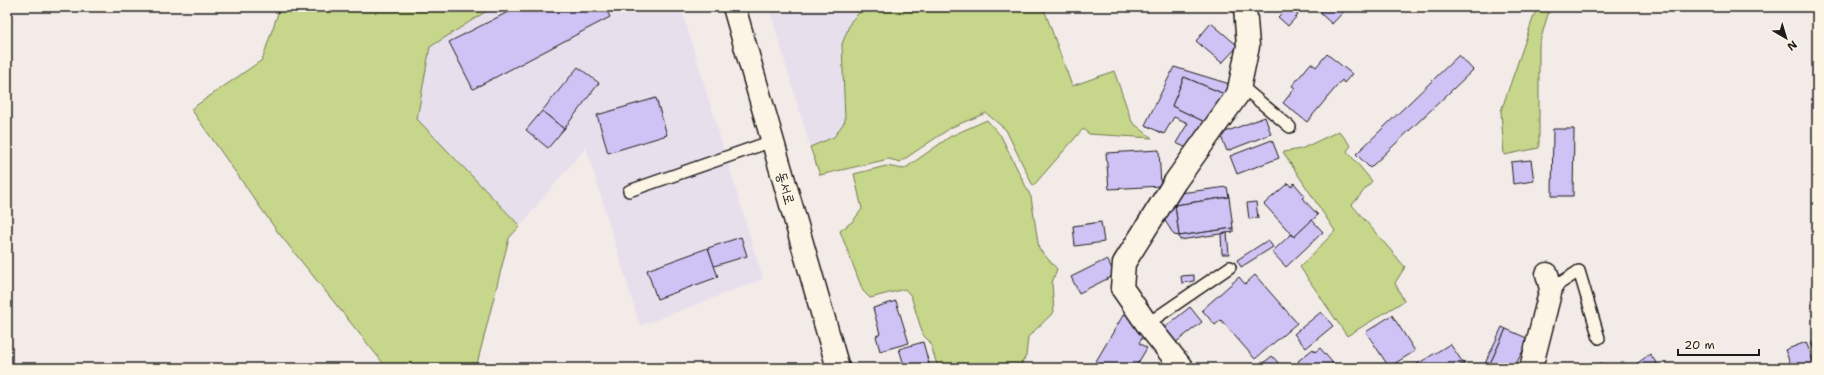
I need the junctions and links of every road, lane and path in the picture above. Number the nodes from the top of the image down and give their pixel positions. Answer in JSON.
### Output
{"nodes":[{"id":1,"x":734,"y":7,"type":"edge"},
{"id":2,"x":1245,"y":7,"type":"edge"},
{"id":3,"x":1240,"y":85,"type":"junction"},
{"id":4,"x":1290,"y":127,"type":"dead end"},
{"id":5,"x":772,"y":141,"type":"junction"},
{"id":6,"x":629,"y":190,"type":"dead end"},
{"id":7,"x":1230,"y":267,"type":"dead end"},
{"id":8,"x":1549,"y":282,"type":"joint"},
{"id":9,"x":1146,"y":324,"type":"junction"},
{"id":10,"x":1600,"y":338,"type":"dead end"},
{"id":11,"x":838,"y":368,"type":"edge"},
{"id":12,"x":1182,"y":368,"type":"edge"},
{"id":13,"x":1531,"y":368,"type":"edge"}],
"edges":[{"from":1,"to":5,"type":"street","name":"동서로"},
{"from":2,"to":3,"type":"street"},
{"from":3,"to":4,"type":"lane"},
{"from":3,"to":9,"type":"street"},
{"from":5,"to":6,"type":"lane"},
{"from":5,"to":11,"type":"street","name":"동서로"},
{"from":7,"to":9,"type":"lane"},
{"from":8,"to":10,"type":"lane"},
{"from":8,"to":13,"type":"street"},
{"from":9,"to":12,"type":"street"}]}
